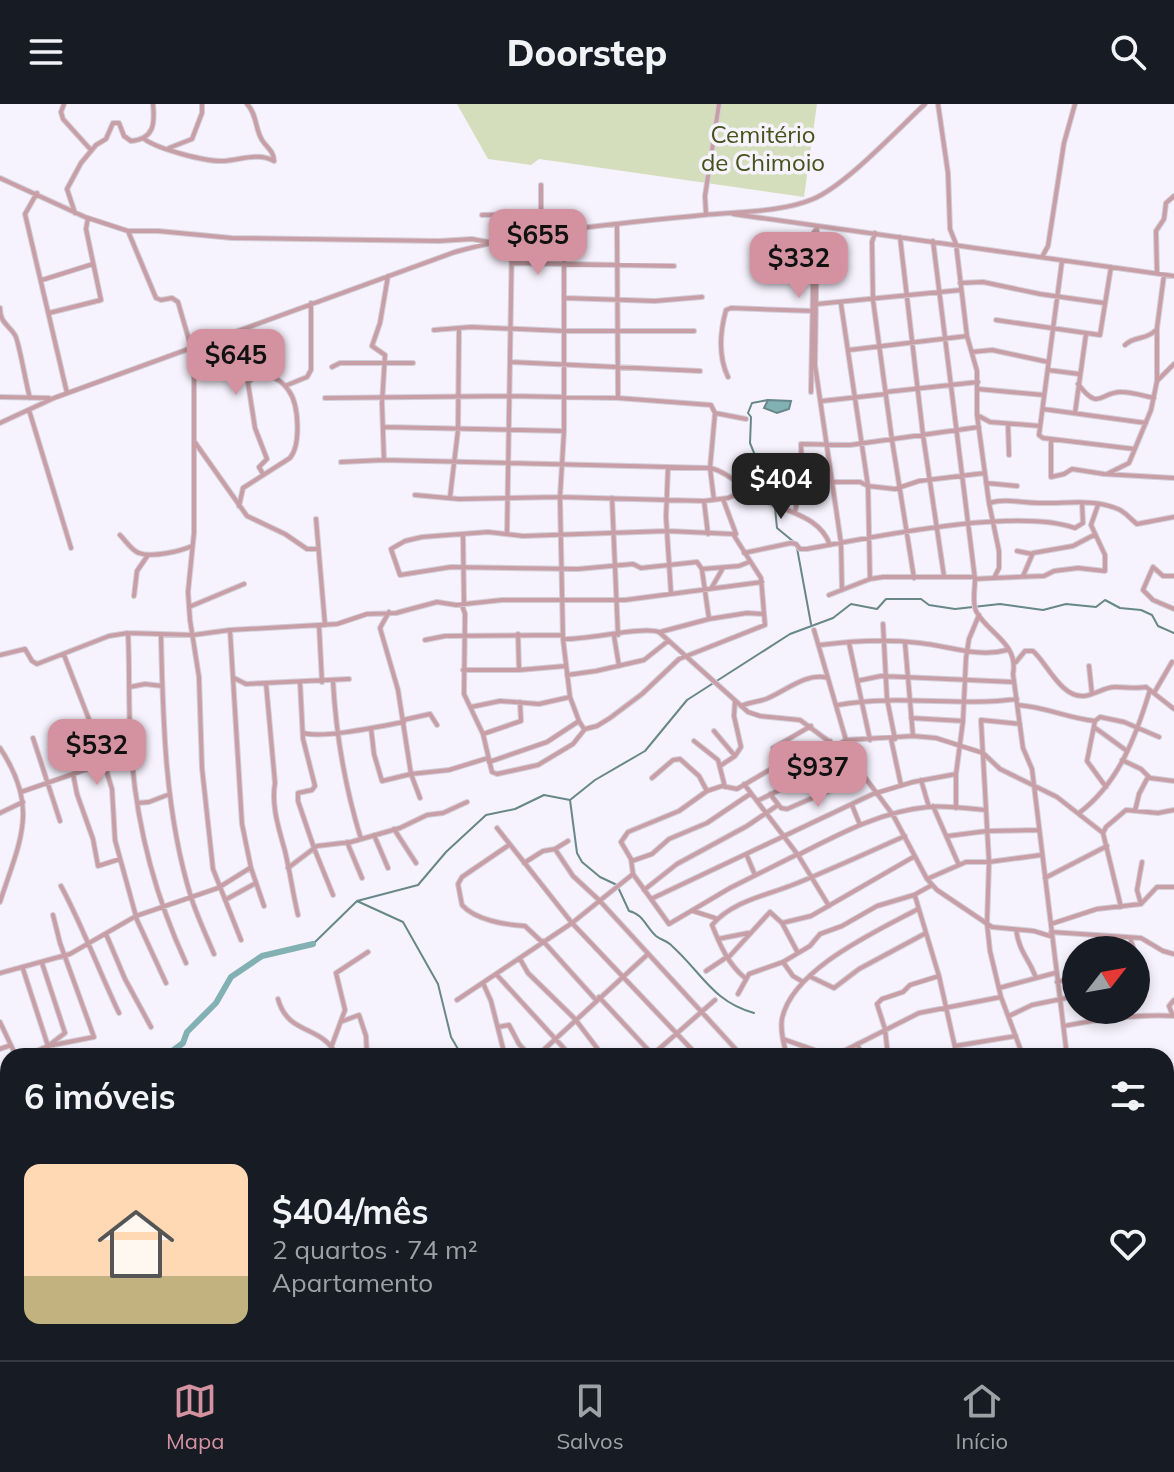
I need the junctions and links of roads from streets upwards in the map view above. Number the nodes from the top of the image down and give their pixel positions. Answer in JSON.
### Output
{"nodes":[{"id":1,"x":64,"y":104,"type":"edge"},
{"id":2,"x":153,"y":104,"type":"edge"},
{"id":3,"x":202,"y":104,"type":"edge"},
{"id":4,"x":247,"y":104,"type":"edge"},
{"id":5,"x":719,"y":104,"type":"edge"},
{"id":6,"x":925,"y":104,"type":"edge"},
{"id":7,"x":938,"y":104,"type":"edge"},
{"id":8,"x":1075,"y":104,"type":"edge"},
{"id":9,"x":143,"y":138,"type":"junction"},
{"id":10,"x":169,"y":148,"type":"junction"},
{"id":11,"x":91,"y":150,"type":"junction"},
{"id":12,"x":0,"y":178,"type":"edge"},
{"id":13,"x":541,"y":185,"type":"dead end"},
{"id":14,"x":37,"y":193,"type":"junction"},
{"id":15,"x":1174,"y":196,"type":"edge"},
{"id":16,"x":75,"y":213,"type":"junction"},
{"id":17,"x":727,"y":213,"type":"junction"},
{"id":18,"x":541,"y":214,"type":"junction"},
{"id":19,"x":482,"y":215,"type":"dead end"},
{"id":20,"x":706,"y":215,"type":"junction"},
{"id":21,"x":88,"y":218,"type":"junction"},
{"id":22,"x":617,"y":225,"type":"junction"},
{"id":23,"x":817,"y":226,"type":"junction"},
{"id":24,"x":128,"y":231,"type":"junction"},
{"id":25,"x":564,"y":231,"type":"junction"},
{"id":26,"x":875,"y":233,"type":"junction"},
{"id":27,"x":541,"y":234,"type":"junction"},
{"id":28,"x":900,"y":237,"type":"junction"},
{"id":29,"x":512,"y":239,"type":"junction"},
{"id":30,"x":933,"y":241,"type":"junction"},
{"id":31,"x":490,"y":242,"type":"junction"},
{"id":32,"x":956,"y":244,"type":"junction"},
{"id":33,"x":1041,"y":258,"type":"junction"},
{"id":34,"x":1062,"y":261,"type":"junction"},
{"id":35,"x":511,"y":263,"type":"junction"},
{"id":36,"x":564,"y":263,"type":"junction"},
{"id":37,"x":94,"y":264,"type":"junction"},
{"id":38,"x":618,"y":266,"type":"junction"},
{"id":39,"x":674,"y":266,"type":"dead end"},
{"id":40,"x":1111,"y":267,"type":"junction"},
{"id":41,"x":1161,"y":274,"type":"junction"},
{"id":42,"x":388,"y":276,"type":"junction"},
{"id":43,"x":1174,"y":276,"type":"edge"},
{"id":44,"x":42,"y":280,"type":"junction"},
{"id":45,"x":960,"y":283,"type":"junction"},
{"id":46,"x":961,"y":290,"type":"junction"},
{"id":47,"x":940,"y":292,"type":"junction"},
{"id":48,"x":1057,"y":296,"type":"junction"},
{"id":49,"x":702,"y":297,"type":"dead end"},
{"id":50,"x":908,"y":297,"type":"junction"},
{"id":51,"x":565,"y":298,"type":"junction"},
{"id":52,"x":617,"y":299,"type":"junction"},
{"id":53,"x":873,"y":300,"type":"junction"},
{"id":54,"x":311,"y":303,"type":"junction"},
{"id":55,"x":1105,"y":303,"type":"junction"},
{"id":56,"x":817,"y":304,"type":"junction"},
{"id":57,"x":841,"y":304,"type":"junction"},
{"id":58,"x":0,"y":308,"type":"edge"},
{"id":59,"x":813,"y":311,"type":"junction"},
{"id":60,"x":49,"y":313,"type":"junction"},
{"id":61,"x":996,"y":320,"type":"dead end"},
{"id":62,"x":1157,"y":328,"type":"junction"},
{"id":63,"x":459,"y":329,"type":"junction"},
{"id":64,"x":511,"y":329,"type":"junction"},
{"id":65,"x":434,"y":330,"type":"dead end"},
{"id":66,"x":1051,"y":330,"type":"junction"},
{"id":67,"x":565,"y":331,"type":"junction"},
{"id":68,"x":694,"y":331,"type":"dead end"},
{"id":69,"x":618,"y":332,"type":"junction"},
{"id":70,"x":1086,"y":334,"type":"junction"},
{"id":71,"x":967,"y":336,"type":"junction"},
{"id":72,"x":946,"y":339,"type":"junction"},
{"id":73,"x":913,"y":343,"type":"junction"},
{"id":74,"x":1125,"y":345,"type":"dead end"},
{"id":75,"x":881,"y":346,"type":"junction"},
{"id":76,"x":193,"y":347,"type":"junction"},
{"id":77,"x":849,"y":350,"type":"junction"},
{"id":78,"x":972,"y":352,"type":"junction"},
{"id":79,"x":510,"y":362,"type":"junction"},
{"id":80,"x":1048,"y":362,"type":"junction"},
{"id":81,"x":413,"y":363,"type":"dead end"},
{"id":82,"x":384,"y":364,"type":"junction"},
{"id":83,"x":565,"y":364,"type":"junction"},
{"id":84,"x":1174,"y":364,"type":"edge"},
{"id":85,"x":617,"y":366,"type":"junction"},
{"id":86,"x":332,"y":367,"type":"dead end"},
{"id":87,"x":1048,"y":370,"type":"junction"},
{"id":88,"x":700,"y":371,"type":"dead end"},
{"id":89,"x":1079,"y":374,"type":"junction"},
{"id":90,"x":728,"y":377,"type":"dead end"},
{"id":91,"x":1157,"y":381,"type":"junction"},
{"id":92,"x":978,"y":382,"type":"junction"},
{"id":93,"x":1078,"y":384,"type":"junction"},
{"id":94,"x":951,"y":385,"type":"junction"},
{"id":95,"x":285,"y":386,"type":"junction"},
{"id":96,"x":918,"y":388,"type":"junction"},
{"id":97,"x":978,"y":389,"type":"junction"},
{"id":98,"x":811,"y":392,"type":"dead end"},
{"id":99,"x":67,"y":393,"type":"junction"},
{"id":100,"x":886,"y":393,"type":"junction"},
{"id":101,"x":1044,"y":395,"type":"junction"},
{"id":102,"x":384,"y":396,"type":"junction"},
{"id":103,"x":458,"y":396,"type":"junction"},
{"id":104,"x":509,"y":396,"type":"junction"},
{"id":105,"x":0,"y":397,"type":"edge"},
{"id":106,"x":854,"y":397,"type":"junction"},
{"id":107,"x":30,"y":398,"type":"junction"},
{"id":108,"x":54,"y":398,"type":"junction"},
{"id":109,"x":325,"y":398,"type":"dead end"},
{"id":110,"x":564,"y":398,"type":"junction"},
{"id":111,"x":618,"y":398,"type":"junction"},
{"id":112,"x":1154,"y":398,"type":"junction"},
{"id":113,"x":822,"y":401,"type":"junction"},
{"id":114,"x":1043,"y":409,"type":"junction"},
{"id":115,"x":29,"y":410,"type":"junction"},
{"id":116,"x":715,"y":413,"type":"junction"},
{"id":117,"x":1075,"y":413,"type":"junction"},
{"id":118,"x":977,"y":415,"type":"junction"},
{"id":119,"x":746,"y":419,"type":"dead end"},
{"id":120,"x":0,"y":423,"type":"edge"},
{"id":121,"x":1146,"y":423,"type":"junction"},
{"id":122,"x":1008,"y":424,"type":"junction"},
{"id":123,"x":1040,"y":426,"type":"junction"},
{"id":124,"x":384,"y":427,"type":"junction"},
{"id":125,"x":979,"y":427,"type":"junction"},
{"id":126,"x":509,"y":429,"type":"junction"},
{"id":127,"x":458,"y":430,"type":"junction"},
{"id":128,"x":564,"y":431,"type":"junction"},
{"id":129,"x":957,"y":431,"type":"junction"},
{"id":130,"x":923,"y":435,"type":"junction"},
{"id":131,"x":193,"y":439,"type":"junction"},
{"id":132,"x":1051,"y":439,"type":"junction"},
{"id":133,"x":892,"y":440,"type":"junction"},
{"id":134,"x":861,"y":444,"type":"junction"},
{"id":135,"x":829,"y":445,"type":"junction"},
{"id":136,"x":1134,"y":449,"type":"junction"},
{"id":137,"x":1009,"y":455,"type":"dead end"},
{"id":138,"x":384,"y":460,"type":"junction"},
{"id":139,"x":341,"y":462,"type":"dead end"},
{"id":140,"x":455,"y":462,"type":"junction"},
{"id":141,"x":509,"y":464,"type":"junction"},
{"id":142,"x":563,"y":466,"type":"junction"},
{"id":143,"x":668,"y":468,"type":"junction"},
{"id":144,"x":710,"y":468,"type":"junction"},
{"id":145,"x":985,"y":473,"type":"junction"},
{"id":146,"x":263,"y":474,"type":"junction"},
{"id":147,"x":1107,"y":474,"type":"junction"},
{"id":148,"x":962,"y":478,"type":"junction"},
{"id":149,"x":1174,"y":478,"type":"edge"},
{"id":150,"x":831,"y":482,"type":"junction"},
{"id":151,"x":930,"y":482,"type":"junction"},
{"id":152,"x":986,"y":483,"type":"junction"},
{"id":153,"x":790,"y":486,"type":"dead end"},
{"id":154,"x":868,"y":486,"type":"junction"},
{"id":155,"x":1017,"y":486,"type":"dead end"},
{"id":156,"x":899,"y":487,"type":"junction"},
{"id":157,"x":746,"y":490,"type":"junction"},
{"id":158,"x":415,"y":495,"type":"dead end"},
{"id":159,"x":450,"y":497,"type":"junction"},
{"id":160,"x":560,"y":497,"type":"junction"},
{"id":161,"x":509,"y":498,"type":"junction"},
{"id":162,"x":612,"y":498,"type":"junction"},
{"id":163,"x":668,"y":499,"type":"junction"},
{"id":164,"x":723,"y":499,"type":"junction"},
{"id":165,"x":714,"y":500,"type":"junction"},
{"id":166,"x":704,"y":501,"type":"junction"},
{"id":167,"x":989,"y":503,"type":"junction"},
{"id":168,"x":1082,"y":503,"type":"junction"},
{"id":169,"x":1098,"y":505,"type":"junction"},
{"id":170,"x":239,"y":506,"type":"junction"},
{"id":171,"x":784,"y":507,"type":"junction"},
{"id":172,"x":795,"y":513,"type":"junction"},
{"id":173,"x":1174,"y":517,"type":"edge"},
{"id":174,"x":316,"y":519,"type":"dead end"},
{"id":175,"x":993,"y":522,"type":"junction"},
{"id":176,"x":969,"y":525,"type":"junction"},
{"id":177,"x":938,"y":529,"type":"junction"},
{"id":178,"x":667,"y":531,"type":"junction"},
{"id":179,"x":614,"y":532,"type":"junction"},
{"id":180,"x":562,"y":533,"type":"junction"},
{"id":181,"x":907,"y":533,"type":"junction"},
{"id":182,"x":507,"y":534,"type":"junction"},
{"id":183,"x":708,"y":534,"type":"junction"},
{"id":184,"x":120,"y":535,"type":"dead end"},
{"id":185,"x":463,"y":535,"type":"junction"},
{"id":186,"x":735,"y":535,"type":"junction"},
{"id":187,"x":1094,"y":535,"type":"junction"},
{"id":188,"x":870,"y":539,"type":"junction"},
{"id":189,"x":841,"y":543,"type":"junction"},
{"id":190,"x":830,"y":545,"type":"junction"},
{"id":191,"x":192,"y":546,"type":"junction"},
{"id":192,"x":71,"y":548,"type":"dead end"},
{"id":193,"x":318,"y":549,"type":"junction"},
{"id":194,"x":1017,"y":551,"type":"dead end"},
{"id":195,"x":744,"y":553,"type":"junction"},
{"id":196,"x":1032,"y":554,"type":"junction"},
{"id":197,"x":148,"y":555,"type":"junction"},
{"id":198,"x":749,"y":562,"type":"junction"},
{"id":199,"x":669,"y":564,"type":"junction"},
{"id":200,"x":614,"y":566,"type":"junction"},
{"id":201,"x":464,"y":567,"type":"junction"},
{"id":202,"x":563,"y":568,"type":"junction"},
{"id":203,"x":723,"y":568,"type":"junction"},
{"id":204,"x":999,"y":568,"type":"junction"},
{"id":205,"x":702,"y":569,"type":"junction"},
{"id":206,"x":944,"y":576,"type":"junction"},
{"id":207,"x":1006,"y":576,"type":"junction"},
{"id":208,"x":1174,"y":576,"type":"edge"},
{"id":209,"x":1022,"y":577,"type":"junction"},
{"id":210,"x":914,"y":578,"type":"junction"},
{"id":211,"x":975,"y":578,"type":"junction"},
{"id":212,"x":994,"y":578,"type":"junction"},
{"id":213,"x":870,"y":579,"type":"junction"},
{"id":214,"x":762,"y":582,"type":"junction"},
{"id":215,"x":244,"y":584,"type":"dead end"},
{"id":216,"x":711,"y":588,"type":"junction"},
{"id":217,"x":704,"y":589,"type":"junction"},
{"id":218,"x":842,"y":590,"type":"junction"},
{"id":219,"x":671,"y":593,"type":"junction"},
{"id":220,"x":829,"y":595,"type":"dead end"},
{"id":221,"x":134,"y":596,"type":"dead end"},
{"id":222,"x":615,"y":600,"type":"junction"},
{"id":223,"x":561,"y":601,"type":"junction"},
{"id":224,"x":462,"y":605,"type":"junction"},
{"id":225,"x":189,"y":607,"type":"junction"},
{"id":226,"x":1174,"y":609,"type":"edge"},
{"id":227,"x":389,"y":612,"type":"junction"},
{"id":228,"x":763,"y":614,"type":"junction"},
{"id":229,"x":979,"y":615,"type":"junction"},
{"id":230,"x":709,"y":619,"type":"junction"},
{"id":231,"x":883,"y":624,"type":"dead end"},
{"id":232,"x":322,"y":625,"type":"junction"},
{"id":233,"x":230,"y":630,"type":"junction"},
{"id":234,"x":814,"y":630,"type":"dead end"},
{"id":235,"x":659,"y":632,"type":"junction"},
{"id":236,"x":128,"y":633,"type":"junction"},
{"id":237,"x":518,"y":634,"type":"junction"},
{"id":238,"x":193,"y":635,"type":"junction"},
{"id":239,"x":616,"y":635,"type":"junction"},
{"id":240,"x":161,"y":636,"type":"junction"},
{"id":241,"x":465,"y":636,"type":"junction"},
{"id":242,"x":563,"y":637,"type":"junction"},
{"id":243,"x":425,"y":640,"type":"dead end"},
{"id":244,"x":669,"y":640,"type":"junction"},
{"id":245,"x":885,"y":642,"type":"junction"},
{"id":246,"x":849,"y":643,"type":"junction"},
{"id":247,"x":905,"y":643,"type":"junction"},
{"id":248,"x":820,"y":645,"type":"junction"},
{"id":249,"x":1008,"y":649,"type":"junction"},
{"id":250,"x":969,"y":651,"type":"junction"},
{"id":251,"x":0,"y":655,"type":"edge"},
{"id":252,"x":64,"y":655,"type":"junction"},
{"id":253,"x":686,"y":656,"type":"junction"},
{"id":254,"x":1172,"y":662,"type":"edge"},
{"id":255,"x":1015,"y":663,"type":"junction"},
{"id":256,"x":566,"y":666,"type":"junction"},
{"id":257,"x":619,"y":666,"type":"junction"},
{"id":258,"x":1089,"y":666,"type":"dead end"},
{"id":259,"x":463,"y":670,"type":"junction"},
{"id":260,"x":519,"y":670,"type":"junction"},
{"id":261,"x":567,"y":675,"type":"junction"},
{"id":262,"x":887,"y":677,"type":"junction"},
{"id":263,"x":908,"y":677,"type":"junction"},
{"id":264,"x":234,"y":678,"type":"junction"},
{"id":265,"x":828,"y":678,"type":"junction"},
{"id":266,"x":349,"y":679,"type":"dead end"},
{"id":267,"x":333,"y":681,"type":"junction"},
{"id":268,"x":857,"y":681,"type":"junction"},
{"id":269,"x":300,"y":682,"type":"junction"},
{"id":270,"x":322,"y":682,"type":"junction"},
{"id":271,"x":965,"y":682,"type":"junction"},
{"id":272,"x":1014,"y":682,"type":"junction"},
{"id":273,"x":266,"y":683,"type":"junction"},
{"id":274,"x":162,"y":686,"type":"junction"},
{"id":275,"x":130,"y":687,"type":"junction"},
{"id":276,"x":1152,"y":692,"type":"junction"},
{"id":277,"x":1092,"y":694,"type":"junction"},
{"id":278,"x":570,"y":697,"type":"junction"},
{"id":279,"x":887,"y":699,"type":"junction"},
{"id":280,"x":909,"y":699,"type":"junction"},
{"id":281,"x":735,"y":701,"type":"junction"},
{"id":282,"x":861,"y":701,"type":"junction"},
{"id":283,"x":963,"y":701,"type":"junction"},
{"id":284,"x":520,"y":702,"type":"junction"},
{"id":285,"x":1018,"y":702,"type":"junction"},
{"id":286,"x":838,"y":705,"type":"junction"},
{"id":287,"x":741,"y":706,"type":"junction"},
{"id":288,"x":471,"y":707,"type":"junction"},
{"id":289,"x":1174,"y":709,"type":"edge"},
{"id":290,"x":911,"y":718,"type":"junction"},
{"id":291,"x":403,"y":721,"type":"junction"},
{"id":292,"x":579,"y":721,"type":"junction"},
{"id":293,"x":963,"y":721,"type":"junction"},
{"id":294,"x":1021,"y":724,"type":"junction"},
{"id":295,"x":1094,"y":724,"type":"junction"},
{"id":296,"x":437,"y":725,"type":"dead end"},
{"id":297,"x":811,"y":726,"type":"junction"},
{"id":298,"x":371,"y":728,"type":"junction"},
{"id":299,"x":1138,"y":728,"type":"junction"},
{"id":300,"x":585,"y":729,"type":"junction"},
{"id":301,"x":336,"y":731,"type":"junction"},
{"id":302,"x":714,"y":731,"type":"dead end"},
{"id":303,"x":303,"y":733,"type":"junction"},
{"id":304,"x":483,"y":734,"type":"junction"},
{"id":305,"x":913,"y":736,"type":"junction"},
{"id":306,"x":1159,"y":737,"type":"dead end"},
{"id":307,"x":33,"y":738,"type":"dead end"},
{"id":308,"x":893,"y":739,"type":"junction"},
{"id":309,"x":846,"y":740,"type":"junction"},
{"id":310,"x":870,"y":740,"type":"junction"},
{"id":311,"x":694,"y":741,"type":"dead end"},
{"id":312,"x":830,"y":741,"type":"junction"},
{"id":313,"x":960,"y":745,"type":"junction"},
{"id":314,"x":836,"y":746,"type":"junction"},
{"id":315,"x":0,"y":748,"type":"edge"},
{"id":316,"x":773,"y":748,"type":"dead end"},
{"id":317,"x":1127,"y":751,"type":"junction"},
{"id":318,"x":983,"y":753,"type":"junction"},
{"id":319,"x":131,"y":754,"type":"junction"},
{"id":320,"x":735,"y":756,"type":"junction"},
{"id":321,"x":849,"y":756,"type":"junction"},
{"id":322,"x":488,"y":760,"type":"junction"},
{"id":323,"x":1122,"y":760,"type":"junction"},
{"id":324,"x":103,"y":763,"type":"junction"},
{"id":325,"x":720,"y":766,"type":"junction"},
{"id":326,"x":73,"y":774,"type":"junction"},
{"id":327,"x":411,"y":774,"type":"junction"},
{"id":328,"x":956,"y":774,"type":"junction"},
{"id":329,"x":864,"y":776,"type":"junction"},
{"id":330,"x":1148,"y":777,"type":"junction"},
{"id":331,"x":652,"y":778,"type":"dead end"},
{"id":332,"x":921,"y":780,"type":"junction"},
{"id":333,"x":1174,"y":781,"type":"edge"},
{"id":334,"x":47,"y":783,"type":"junction"},
{"id":335,"x":744,"y":784,"type":"junction"},
{"id":336,"x":901,"y":785,"type":"junction"},
{"id":337,"x":725,"y":787,"type":"junction"},
{"id":338,"x":1034,"y":787,"type":"junction"},
{"id":339,"x":1106,"y":787,"type":"junction"},
{"id":340,"x":707,"y":791,"type":"junction"},
{"id":341,"x":21,"y":792,"type":"junction"},
{"id":342,"x":751,"y":793,"type":"junction"},
{"id":343,"x":877,"y":793,"type":"junction"},
{"id":344,"x":170,"y":794,"type":"junction"},
{"id":345,"x":770,"y":794,"type":"junction"},
{"id":346,"x":420,"y":798,"type":"dead end"},
{"id":347,"x":757,"y":801,"type":"junction"},
{"id":348,"x":23,"y":802,"type":"junction"},
{"id":349,"x":467,"y":802,"type":"dead end"},
{"id":350,"x":138,"y":803,"type":"junction"},
{"id":351,"x":778,"y":805,"type":"junction"},
{"id":352,"x":852,"y":805,"type":"junction"},
{"id":353,"x":931,"y":807,"type":"junction"},
{"id":354,"x":956,"y":808,"type":"junction"},
{"id":355,"x":986,"y":810,"type":"junction"},
{"id":356,"x":1174,"y":810,"type":"edge"},
{"id":357,"x":1135,"y":811,"type":"junction"},
{"id":358,"x":0,"y":813,"type":"edge"},
{"id":359,"x":1079,"y":813,"type":"junction"},
{"id":360,"x":766,"y":814,"type":"junction"},
{"id":361,"x":893,"y":815,"type":"junction"},
{"id":362,"x":60,"y":821,"type":"dead end"},
{"id":363,"x":860,"y":825,"type":"junction"},
{"id":364,"x":497,"y":828,"type":"dead end"},
{"id":365,"x":394,"y":829,"type":"junction"},
{"id":366,"x":1039,"y":830,"type":"junction"},
{"id":367,"x":987,"y":831,"type":"junction"},
{"id":368,"x":1103,"y":833,"type":"junction"},
{"id":369,"x":374,"y":835,"type":"junction"},
{"id":370,"x":784,"y":836,"type":"junction"},
{"id":371,"x":905,"y":836,"type":"junction"},
{"id":372,"x":948,"y":836,"type":"junction"},
{"id":373,"x":361,"y":839,"type":"junction"},
{"id":374,"x":568,"y":841,"type":"dead end"},
{"id":375,"x":347,"y":842,"type":"junction"},
{"id":376,"x":509,"y":845,"type":"junction"},
{"id":377,"x":1107,"y":846,"type":"junction"},
{"id":378,"x":314,"y":848,"type":"junction"},
{"id":379,"x":555,"y":849,"type":"junction"},
{"id":380,"x":798,"y":854,"type":"junction"},
{"id":381,"x":1041,"y":855,"type":"junction"},
{"id":382,"x":747,"y":856,"type":"junction"},
{"id":383,"x":915,"y":856,"type":"junction"},
{"id":384,"x":120,"y":859,"type":"junction"},
{"id":385,"x":632,"y":861,"type":"junction"},
{"id":386,"x":989,"y":862,"type":"junction"},
{"id":387,"x":1142,"y":862,"type":"dead end"},
{"id":388,"x":416,"y":863,"type":"dead end"},
{"id":389,"x":524,"y":863,"type":"junction"},
{"id":390,"x":958,"y":864,"type":"junction"},
{"id":391,"x":251,"y":868,"type":"junction"},
{"id":392,"x":288,"y":868,"type":"junction"},
{"id":393,"x":388,"y":868,"type":"dead end"},
{"id":394,"x":633,"y":874,"type":"junction"},
{"id":395,"x":755,"y":875,"type":"junction"},
{"id":396,"x":811,"y":876,"type":"junction"},
{"id":397,"x":362,"y":878,"type":"dead end"},
{"id":398,"x":1045,"y":878,"type":"junction"},
{"id":399,"x":927,"y":879,"type":"junction"},
{"id":400,"x":256,"y":883,"type":"junction"},
{"id":401,"x":3,"y":884,"type":"edge"},
{"id":402,"x":932,"y":885,"type":"junction"},
{"id":403,"x":61,"y":886,"type":"dead end"},
{"id":404,"x":1174,"y":887,"type":"edge"},
{"id":405,"x":218,"y":888,"type":"junction"},
{"id":406,"x":644,"y":890,"type":"junction"},
{"id":407,"x":333,"y":895,"type":"dead end"},
{"id":408,"x":914,"y":895,"type":"junction"},
{"id":409,"x":191,"y":897,"type":"junction"},
{"id":410,"x":651,"y":899,"type":"junction"},
{"id":411,"x":225,"y":900,"type":"junction"},
{"id":412,"x":599,"y":900,"type":"junction"},
{"id":413,"x":0,"y":902,"type":"edge"},
{"id":414,"x":1141,"y":904,"type":"junction"},
{"id":415,"x":161,"y":905,"type":"junction"},
{"id":416,"x":264,"y":906,"type":"dead end"},
{"id":417,"x":829,"y":906,"type":"junction"},
{"id":418,"x":1121,"y":907,"type":"junction"},
{"id":419,"x":918,"y":909,"type":"junction"},
{"id":420,"x":692,"y":910,"type":"junction"},
{"id":421,"x":53,"y":915,"type":"dead end"},
{"id":422,"x":298,"y":915,"type":"dead end"},
{"id":423,"x":136,"y":916,"type":"junction"},
{"id":424,"x":717,"y":918,"type":"junction"},
{"id":425,"x":572,"y":923,"type":"junction"},
{"id":426,"x":782,"y":923,"type":"junction"},
{"id":427,"x":987,"y":924,"type":"junction"},
{"id":428,"x":1051,"y":924,"type":"junction"},
{"id":429,"x":1016,"y":930,"type":"junction"},
{"id":430,"x":748,"y":933,"type":"junction"},
{"id":431,"x":926,"y":933,"type":"junction"},
{"id":432,"x":106,"y":934,"type":"junction"},
{"id":433,"x":1051,"y":934,"type":"junction"},
{"id":434,"x":1090,"y":936,"type":"edge"},
{"id":435,"x":718,"y":939,"type":"junction"},
{"id":436,"x":241,"y":940,"type":"dead end"},
{"id":437,"x":542,"y":941,"type":"junction"},
{"id":438,"x":1150,"y":943,"type":"edge"},
{"id":439,"x":88,"y":944,"type":"junction"},
{"id":440,"x":368,"y":952,"type":"dead end"},
{"id":441,"x":798,"y":953,"type":"junction"},
{"id":442,"x":214,"y":954,"type":"dead end"},
{"id":443,"x":648,"y":954,"type":"junction"},
{"id":444,"x":1174,"y":954,"type":"edge"},
{"id":445,"x":65,"y":956,"type":"junction"},
{"id":446,"x":727,"y":958,"type":"junction"},
{"id":447,"x":520,"y":959,"type":"junction"},
{"id":448,"x":783,"y":962,"type":"junction"},
{"id":449,"x":42,"y":963,"type":"junction"},
{"id":450,"x":186,"y":963,"type":"dead end"},
{"id":451,"x":23,"y":968,"type":"junction"},
{"id":452,"x":706,"y":971,"type":"dead end"},
{"id":453,"x":0,"y":973,"type":"edge"},
{"id":454,"x":1056,"y":973,"type":"junction"},
{"id":455,"x":496,"y":974,"type":"junction"},
{"id":456,"x":939,"y":976,"type":"junction"},
{"id":457,"x":622,"y":977,"type":"junction"},
{"id":458,"x":811,"y":977,"type":"junction"},
{"id":459,"x":745,"y":978,"type":"junction"},
{"id":460,"x":1036,"y":978,"type":"junction"},
{"id":461,"x":1062,"y":981,"type":"edge"},
{"id":462,"x":803,"y":982,"type":"junction"},
{"id":463,"x":1057,"y":982,"type":"junction"},
{"id":464,"x":166,"y":983,"type":"dead end"},
{"id":465,"x":483,"y":983,"type":"junction"},
{"id":466,"x":999,"y":988,"type":"junction"},
{"id":467,"x":738,"y":994,"type":"dead end"},
{"id":468,"x":1001,"y":997,"type":"junction"},
{"id":469,"x":597,"y":998,"type":"junction"},
{"id":470,"x":278,"y":999,"type":"dead end"},
{"id":471,"x":1060,"y":999,"type":"junction"},
{"id":472,"x":457,"y":1000,"type":"dead end"},
{"id":473,"x":715,"y":1000,"type":"dead end"},
{"id":474,"x":1174,"y":1000,"type":"edge"},
{"id":475,"x":946,"y":1006,"type":"junction"},
{"id":476,"x":700,"y":1012,"type":"junction"},
{"id":477,"x":119,"y":1013,"type":"dead end"},
{"id":478,"x":1150,"y":1014,"type":"edge"},
{"id":479,"x":1009,"y":1016,"type":"junction"},
{"id":480,"x":1174,"y":1017,"type":"edge"},
{"id":481,"x":575,"y":1019,"type":"junction"},
{"id":482,"x":0,"y":1022,"type":"edge"},
{"id":483,"x":341,"y":1022,"type":"junction"},
{"id":484,"x":1072,"y":1024,"type":"edge"},
{"id":485,"x":1064,"y":1026,"type":"junction"},
{"id":486,"x":151,"y":1027,"type":"dead end"},
{"id":487,"x":498,"y":1027,"type":"junction"},
{"id":488,"x":885,"y":1029,"type":"junction"},
{"id":489,"x":676,"y":1033,"type":"junction"},
{"id":490,"x":1016,"y":1036,"type":"junction"},
{"id":491,"x":554,"y":1038,"type":"junction"},
{"id":492,"x":783,"y":1039,"type":"junction"},
{"id":493,"x":857,"y":1044,"type":"junction"},
{"id":494,"x":11,"y":1045,"type":"junction"},
{"id":495,"x":332,"y":1045,"type":"junction"},
{"id":496,"x":48,"y":1046,"type":"junction"},
{"id":497,"x":955,"y":1046,"type":"joint"},
{"id":498,"x":3,"y":1048,"type":"edge"},
{"id":499,"x":12,"y":1048,"type":"edge"},
{"id":500,"x":43,"y":1048,"type":"edge"},
{"id":501,"x":333,"y":1048,"type":"edge"},
{"id":502,"x":367,"y":1048,"type":"edge"},
{"id":503,"x":503,"y":1048,"type":"edge"},
{"id":504,"x":522,"y":1048,"type":"edge"},
{"id":505,"x":545,"y":1048,"type":"edge"},
{"id":506,"x":563,"y":1048,"type":"edge"},
{"id":507,"x":597,"y":1048,"type":"edge"},
{"id":508,"x":645,"y":1048,"type":"edge"},
{"id":509,"x":661,"y":1048,"type":"edge"},
{"id":510,"x":690,"y":1048,"type":"edge"},
{"id":511,"x":734,"y":1048,"type":"edge"},
{"id":512,"x":785,"y":1048,"type":"edge"},
{"id":513,"x":808,"y":1048,"type":"edge"},
{"id":514,"x":848,"y":1048,"type":"edge"},
{"id":515,"x":859,"y":1048,"type":"edge"},
{"id":516,"x":887,"y":1048,"type":"edge"},
{"id":517,"x":1020,"y":1048,"type":"edge"},
{"id":518,"x":1066,"y":1048,"type":"edge"}],
"edges":[{"from":1,"to":11,"type":"street"},
{"from":2,"to":9,"type":"street"},
{"from":3,"to":10,"type":"street"},
{"from":4,"to":10,"type":"street"},
{"from":5,"to":20,"type":"street"},
{"from":6,"to":17,"type":"street"},
{"from":7,"to":32,"type":"street"},
{"from":8,"to":33,"type":"street"},
{"from":9,"to":10,"type":"street"},
{"from":9,"to":11,"type":"street"},
{"from":11,"to":16,"type":"street"},
{"from":12,"to":14,"type":"street"},
{"from":13,"to":18,"type":"street"},
{"from":14,"to":16,"type":"street"},
{"from":14,"to":44,"type":"street"},
{"from":15,"to":41,"type":"street"},
{"from":16,"to":21,"type":"street"},
{"from":17,"to":20,"type":"street"},
{"from":17,"to":23,"type":"street"},
{"from":18,"to":19,"type":"street"},
{"from":18,"to":27,"type":"street"},
{"from":20,"to":22,"type":"street"},
{"from":21,"to":24,"type":"street"},
{"from":21,"to":37,"type":"street"},
{"from":22,"to":25,"type":"street"},
{"from":22,"to":38,"type":"street"},
{"from":23,"to":26,"type":"street"},
{"from":23,"to":56,"type":"street"},
{"from":23,"to":59,"type":"street"},
{"from":24,"to":31,"type":"street"},
{"from":24,"to":76,"type":"street"},
{"from":25,"to":27,"type":"street"},
{"from":25,"to":36,"type":"street"},
{"from":26,"to":28,"type":"street"},
{"from":26,"to":53,"type":"street"},
{"from":27,"to":29,"type":"street"},
{"from":28,"to":30,"type":"street"},
{"from":28,"to":50,"type":"street"},
{"from":29,"to":31,"type":"street"},
{"from":29,"to":35,"type":"street"},
{"from":30,"to":32,"type":"street"},
{"from":30,"to":47,"type":"street"},
{"from":31,"to":42,"type":"street"},
{"from":32,"to":33,"type":"street"},
{"from":32,"to":45,"type":"street"},
{"from":33,"to":34,"type":"street"},
{"from":34,"to":40,"type":"street"},
{"from":34,"to":48,"type":"street"},
{"from":35,"to":36,"type":"street"},
{"from":35,"to":64,"type":"street"},
{"from":36,"to":38,"type":"street"},
{"from":36,"to":51,"type":"street"},
{"from":37,"to":44,"type":"street"},
{"from":37,"to":60,"type":"street"},
{"from":38,"to":39,"type":"street"},
{"from":38,"to":52,"type":"street"},
{"from":40,"to":41,"type":"street"},
{"from":40,"to":55,"type":"street"},
{"from":41,"to":43,"type":"street"},
{"from":41,"to":62,"type":"street"},
{"from":42,"to":54,"type":"street"},
{"from":42,"to":82,"type":"street"},
{"from":44,"to":60,"type":"street"},
{"from":45,"to":46,"type":"street"},
{"from":45,"to":48,"type":"street"},
{"from":46,"to":47,"type":"street"},
{"from":46,"to":71,"type":"street"},
{"from":47,"to":50,"type":"street"},
{"from":47,"to":72,"type":"street"},
{"from":48,"to":55,"type":"street"},
{"from":48,"to":66,"type":"street"},
{"from":49,"to":52,"type":"street"},
{"from":50,"to":53,"type":"street"},
{"from":50,"to":73,"type":"street"},
{"from":51,"to":52,"type":"street"},
{"from":51,"to":67,"type":"street"},
{"from":52,"to":69,"type":"street"},
{"from":53,"to":57,"type":"street"},
{"from":53,"to":75,"type":"street"},
{"from":54,"to":76,"type":"street"},
{"from":54,"to":95,"type":"street"},
{"from":55,"to":70,"type":"street"},
{"from":56,"to":57,"type":"street"},
{"from":56,"to":113,"type":"street"},
{"from":57,"to":77,"type":"street"},
{"from":58,"to":107,"type":"street"},
{"from":59,"to":90,"type":"street"},
{"from":59,"to":98,"type":"street"},
{"from":60,"to":99,"type":"street"},
{"from":61,"to":66,"type":"street"},
{"from":62,"to":74,"type":"street"},
{"from":62,"to":91,"type":"street"},
{"from":63,"to":64,"type":"street"},
{"from":63,"to":65,"type":"street"},
{"from":63,"to":103,"type":"street"},
{"from":64,"to":67,"type":"street"},
{"from":64,"to":79,"type":"street"},
{"from":66,"to":70,"type":"street"},
{"from":66,"to":80,"type":"street"},
{"from":67,"to":69,"type":"street"},
{"from":67,"to":83,"type":"street"},
{"from":68,"to":69,"type":"street"},
{"from":69,"to":85,"type":"street"},
{"from":70,"to":89,"type":"street"},
{"from":71,"to":72,"type":"street"},
{"from":71,"to":78,"type":"street"},
{"from":72,"to":73,"type":"street"},
{"from":72,"to":94,"type":"street"},
{"from":73,"to":75,"type":"street"},
{"from":73,"to":96,"type":"street"},
{"from":75,"to":77,"type":"street"},
{"from":75,"to":100,"type":"street"},
{"from":76,"to":99,"type":"street"},
{"from":76,"to":131,"type":"street"},
{"from":77,"to":106,"type":"street"},
{"from":78,"to":80,"type":"street"},
{"from":78,"to":92,"type":"street"},
{"from":79,"to":83,"type":"street"},
{"from":79,"to":104,"type":"street"},
{"from":80,"to":87,"type":"street"},
{"from":81,"to":82,"type":"street"},
{"from":82,"to":86,"type":"street"},
{"from":82,"to":102,"type":"street"},
{"from":83,"to":85,"type":"street"},
{"from":83,"to":110,"type":"street"},
{"from":84,"to":91,"type":"street"},
{"from":85,"to":88,"type":"street"},
{"from":85,"to":111,"type":"street"},
{"from":87,"to":89,"type":"street"},
{"from":87,"to":101,"type":"street"},
{"from":89,"to":93,"type":"street"},
{"from":91,"to":112,"type":"street"},
{"from":92,"to":94,"type":"street"},
{"from":92,"to":97,"type":"street"},
{"from":93,"to":112,"type":"street"},
{"from":93,"to":117,"type":"street"},
{"from":94,"to":96,"type":"street"},
{"from":94,"to":129,"type":"street"},
{"from":95,"to":146,"type":"street"},
{"from":95,"to":146,"type":"street"},
{"from":96,"to":100,"type":"street"},
{"from":96,"to":130,"type":"street"},
{"from":97,"to":101,"type":"street"},
{"from":97,"to":118,"type":"street"},
{"from":99,"to":108,"type":"street"},
{"from":100,"to":106,"type":"street"},
{"from":100,"to":133,"type":"street"},
{"from":101,"to":114,"type":"street"},
{"from":102,"to":103,"type":"street"},
{"from":102,"to":109,"type":"street"},
{"from":102,"to":124,"type":"street"},
{"from":103,"to":104,"type":"street"},
{"from":103,"to":127,"type":"street"},
{"from":104,"to":110,"type":"street"},
{"from":104,"to":126,"type":"street"},
{"from":105,"to":107,"type":"street"},
{"from":106,"to":113,"type":"street"},
{"from":106,"to":134,"type":"street"},
{"from":107,"to":108,"type":"street"},
{"from":108,"to":115,"type":"street"},
{"from":110,"to":111,"type":"street"},
{"from":110,"to":128,"type":"street"},
{"from":111,"to":116,"type":"street"},
{"from":112,"to":121,"type":"street"},
{"from":113,"to":135,"type":"street"},
{"from":114,"to":117,"type":"street"},
{"from":114,"to":123,"type":"street"},
{"from":115,"to":120,"type":"street"},
{"from":115,"to":192,"type":"street"},
{"from":116,"to":119,"type":"street"},
{"from":116,"to":144,"type":"street"},
{"from":117,"to":121,"type":"street"},
{"from":118,"to":122,"type":"street"},
{"from":118,"to":125,"type":"street"},
{"from":121,"to":136,"type":"street"},
{"from":122,"to":123,"type":"street"},
{"from":122,"to":137,"type":"street"},
{"from":123,"to":132,"type":"street"},
{"from":124,"to":127,"type":"street"},
{"from":124,"to":138,"type":"street"},
{"from":125,"to":129,"type":"street"},
{"from":125,"to":145,"type":"street"},
{"from":126,"to":127,"type":"street"},
{"from":126,"to":128,"type":"street"},
{"from":126,"to":141,"type":"street"},
{"from":127,"to":140,"type":"street"},
{"from":128,"to":142,"type":"street"},
{"from":129,"to":130,"type":"street"},
{"from":129,"to":148,"type":"street"},
{"from":130,"to":133,"type":"street"},
{"from":130,"to":151,"type":"street"},
{"from":131,"to":170,"type":"street"},
{"from":131,"to":191,"type":"street"},
{"from":132,"to":136,"type":"street"},
{"from":132,"to":147,"type":"street"},
{"from":133,"to":134,"type":"street"},
{"from":133,"to":156,"type":"street"},
{"from":134,"to":135,"type":"street"},
{"from":134,"to":154,"type":"street"},
{"from":135,"to":150,"type":"street"},
{"from":135,"to":172,"type":"street"},
{"from":136,"to":147,"type":"street"},
{"from":138,"to":139,"type":"street"},
{"from":138,"to":140,"type":"street"},
{"from":140,"to":141,"type":"street"},
{"from":140,"to":159,"type":"street"},
{"from":141,"to":142,"type":"street"},
{"from":141,"to":161,"type":"street"},
{"from":142,"to":143,"type":"street"},
{"from":142,"to":160,"type":"street"},
{"from":143,"to":144,"type":"street"},
{"from":143,"to":163,"type":"street"},
{"from":144,"to":157,"type":"street"},
{"from":144,"to":165,"type":"street"},
{"from":145,"to":148,"type":"street"},
{"from":145,"to":152,"type":"street"},
{"from":146,"to":170,"type":"street"},
{"from":147,"to":149,"type":"street"},
{"from":148,"to":151,"type":"street"},
{"from":148,"to":176,"type":"street"},
{"from":150,"to":154,"type":"street"},
{"from":150,"to":189,"type":"street"},
{"from":151,"to":156,"type":"street"},
{"from":151,"to":177,"type":"street"},
{"from":152,"to":155,"type":"street"},
{"from":152,"to":167,"type":"street"},
{"from":153,"to":171,"type":"street"},
{"from":154,"to":156,"type":"street"},
{"from":154,"to":188,"type":"street"},
{"from":156,"to":181,"type":"street"},
{"from":157,"to":164,"type":"street"},
{"from":157,"to":171,"type":"street"},
{"from":158,"to":159,"type":"street"},
{"from":159,"to":161,"type":"street"},
{"from":160,"to":161,"type":"street"},
{"from":160,"to":162,"type":"street"},
{"from":160,"to":180,"type":"street"},
{"from":161,"to":182,"type":"street"},
{"from":162,"to":163,"type":"street"},
{"from":162,"to":179,"type":"street"},
{"from":163,"to":166,"type":"street"},
{"from":163,"to":178,"type":"street"},
{"from":164,"to":165,"type":"street"},
{"from":164,"to":186,"type":"street"},
{"from":165,"to":166,"type":"street"},
{"from":166,"to":183,"type":"street"},
{"from":167,"to":168,"type":"street"},
{"from":167,"to":175,"type":"street"},
{"from":168,"to":169,"type":"street"},
{"from":168,"to":175,"type":"street"},
{"from":169,"to":173,"type":"street"},
{"from":169,"to":187,"type":"street"},
{"from":170,"to":193,"type":"street"},
{"from":171,"to":172,"type":"street"},
{"from":172,"to":190,"type":"street"},
{"from":174,"to":193,"type":"street"},
{"from":175,"to":176,"type":"street"},
{"from":175,"to":204,"type":"street"},
{"from":176,"to":177,"type":"street"},
{"from":176,"to":211,"type":"street"},
{"from":177,"to":181,"type":"street"},
{"from":177,"to":206,"type":"street"},
{"from":178,"to":179,"type":"street"},
{"from":178,"to":183,"type":"street"},
{"from":178,"to":199,"type":"street"},
{"from":179,"to":180,"type":"street"},
{"from":179,"to":200,"type":"street"},
{"from":180,"to":182,"type":"street"},
{"from":180,"to":202,"type":"street"},
{"from":181,"to":188,"type":"street"},
{"from":181,"to":210,"type":"street"},
{"from":182,"to":185,"type":"street"},
{"from":183,"to":186,"type":"street"},
{"from":184,"to":197,"type":"street"},
{"from":185,"to":201,"type":"street"},
{"from":185,"to":201,"type":"street"},
{"from":186,"to":195,"type":"street"},
{"from":187,"to":196,"type":"street"},
{"from":187,"to":209,"type":"street"},
{"from":188,"to":189,"type":"street"},
{"from":188,"to":213,"type":"street"},
{"from":189,"to":190,"type":"street"},
{"from":189,"to":218,"type":"street"},
{"from":190,"to":195,"type":"street"},
{"from":191,"to":197,"type":"street"},
{"from":191,"to":225,"type":"street"},
{"from":193,"to":232,"type":"street"},
{"from":194,"to":196,"type":"street"},
{"from":195,"to":198,"type":"street"},
{"from":196,"to":209,"type":"street"},
{"from":197,"to":221,"type":"street"},
{"from":198,"to":203,"type":"street"},
{"from":198,"to":214,"type":"street"},
{"from":199,"to":200,"type":"street"},
{"from":199,"to":205,"type":"street"},
{"from":199,"to":219,"type":"street"},
{"from":200,"to":202,"type":"street"},
{"from":200,"to":222,"type":"street"},
{"from":201,"to":202,"type":"street"},
{"from":201,"to":224,"type":"street"},
{"from":202,"to":223,"type":"street"},
{"from":203,"to":205,"type":"street"},
{"from":203,"to":216,"type":"street"},
{"from":204,"to":207,"type":"street"},
{"from":204,"to":212,"type":"street"},
{"from":205,"to":217,"type":"street"},
{"from":206,"to":210,"type":"street"},
{"from":206,"to":211,"type":"street"},
{"from":207,"to":209,"type":"street"},
{"from":207,"to":212,"type":"street"},
{"from":208,"to":226,"type":"street"},
{"from":210,"to":213,"type":"street"},
{"from":211,"to":212,"type":"street"},
{"from":211,"to":229,"type":"street"},
{"from":213,"to":218,"type":"street"},
{"from":214,"to":216,"type":"street"},
{"from":214,"to":228,"type":"street"},
{"from":215,"to":225,"type":"street"},
{"from":216,"to":217,"type":"street"},
{"from":217,"to":219,"type":"street"},
{"from":217,"to":230,"type":"street"},
{"from":218,"to":220,"type":"street"},
{"from":219,"to":222,"type":"street"},
{"from":222,"to":223,"type":"street"},
{"from":222,"to":239,"type":"street"},
{"from":223,"to":224,"type":"street"},
{"from":223,"to":242,"type":"street"},
{"from":224,"to":227,"type":"street"},
{"from":224,"to":241,"type":"street"},
{"from":225,"to":238,"type":"street"},
{"from":227,"to":232,"type":"street"},
{"from":227,"to":291,"type":"street"},
{"from":228,"to":230,"type":"street"},
{"from":228,"to":253,"type":"street"},
{"from":229,"to":249,"type":"street"},
{"from":229,"to":250,"type":"street"},
{"from":230,"to":235,"type":"street"},
{"from":231,"to":245,"type":"street"},
{"from":232,"to":233,"type":"street"},
{"from":232,"to":270,"type":"street"},
{"from":233,"to":238,"type":"street"},
{"from":233,"to":264,"type":"street"},
{"from":234,"to":248,"type":"street"},
{"from":235,"to":239,"type":"street"},
{"from":235,"to":244,"type":"street"},
{"from":236,"to":240,"type":"street"},
{"from":236,"to":252,"type":"street"},
{"from":236,"to":275,"type":"street"},
{"from":237,"to":241,"type":"street"},
{"from":237,"to":242,"type":"street"},
{"from":237,"to":260,"type":"street"},
{"from":238,"to":240,"type":"street"},
{"from":238,"to":405,"type":"street"},
{"from":239,"to":242,"type":"street"},
{"from":239,"to":257,"type":"street"},
{"from":240,"to":274,"type":"street"},
{"from":241,"to":243,"type":"street"},
{"from":241,"to":259,"type":"street"},
{"from":242,"to":256,"type":"street"},
{"from":244,"to":253,"type":"street"},
{"from":244,"to":257,"type":"street"},
{"from":245,"to":246,"type":"street"},
{"from":245,"to":247,"type":"street"},
{"from":245,"to":262,"type":"street"},
{"from":246,"to":248,"type":"street"},
{"from":246,"to":268,"type":"street"},
{"from":247,"to":250,"type":"street"},
{"from":247,"to":263,"type":"street"},
{"from":248,"to":265,"type":"street"},
{"from":249,"to":250,"type":"street"},
{"from":249,"to":255,"type":"street"},
{"from":250,"to":271,"type":"street"},
{"from":251,"to":252,"type":"street"},
{"from":252,"to":324,"type":"street"},
{"from":253,"to":281,"type":"street"},
{"from":253,"to":300,"type":"street"},
{"from":254,"to":276,"type":"street"},
{"from":255,"to":272,"type":"street"},
{"from":255,"to":277,"type":"street"},
{"from":256,"to":260,"type":"street"},
{"from":256,"to":261,"type":"street"},
{"from":257,"to":261,"type":"street"},
{"from":258,"to":277,"type":"street"},
{"from":259,"to":260,"type":"street"},
{"from":259,"to":288,"type":"street"},
{"from":261,"to":278,"type":"street"},
{"from":262,"to":263,"type":"street"},
{"from":262,"to":268,"type":"street"},
{"from":262,"to":279,"type":"street"},
{"from":263,"to":271,"type":"street"},
{"from":263,"to":280,"type":"street"},
{"from":264,"to":273,"type":"street"},
{"from":264,"to":391,"type":"street"},
{"from":265,"to":286,"type":"street"},
{"from":265,"to":287,"type":"street"},
{"from":266,"to":267,"type":"street"},
{"from":267,"to":270,"type":"street"},
{"from":267,"to":301,"type":"street"},
{"from":268,"to":282,"type":"street"},
{"from":269,"to":270,"type":"street"},
{"from":269,"to":273,"type":"street"},
{"from":269,"to":303,"type":"street"},
{"from":271,"to":272,"type":"street"},
{"from":271,"to":283,"type":"street"},
{"from":272,"to":285,"type":"street"},
{"from":273,"to":392,"type":"street"},
{"from":274,"to":275,"type":"street"},
{"from":274,"to":344,"type":"street"},
{"from":275,"to":319,"type":"street"},
{"from":276,"to":277,"type":"street"},
{"from":276,"to":289,"type":"street"},
{"from":276,"to":299,"type":"street"},
{"from":278,"to":284,"type":"street"},
{"from":278,"to":292,"type":"street"},
{"from":279,"to":280,"type":"street"},
{"from":279,"to":282,"type":"street"},
{"from":279,"to":308,"type":"street"},
{"from":280,"to":283,"type":"street"},
{"from":280,"to":290,"type":"street"},
{"from":281,"to":287,"type":"street"},
{"from":281,"to":320,"type":"street"},
{"from":282,"to":286,"type":"street"},
{"from":282,"to":310,"type":"street"},
{"from":283,"to":285,"type":"street"},
{"from":283,"to":293,"type":"street"},
{"from":284,"to":288,"type":"street"},
{"from":284,"to":304,"type":"street"},
{"from":285,"to":294,"type":"street"},
{"from":285,"to":295,"type":"street"},
{"from":286,"to":309,"type":"street"},
{"from":287,"to":297,"type":"street"},
{"from":288,"to":304,"type":"street"},
{"from":290,"to":293,"type":"street"},
{"from":290,"to":305,"type":"street"},
{"from":291,"to":296,"type":"street"},
{"from":291,"to":298,"type":"street"},
{"from":291,"to":327,"type":"street"},
{"from":292,"to":300,"type":"street"},
{"from":292,"to":322,"type":"street"},
{"from":293,"to":313,"type":"street"},
{"from":294,"to":318,"type":"street"},
{"from":294,"to":338,"type":"street"},
{"from":295,"to":299,"type":"street"},
{"from":295,"to":317,"type":"street"},
{"from":295,"to":339,"type":"street"},
{"from":297,"to":312,"type":"street"},
{"from":297,"to":316,"type":"street"},
{"from":298,"to":301,"type":"street"},
{"from":298,"to":327,"type":"street"},
{"from":299,"to":306,"type":"street"},
{"from":299,"to":317,"type":"street"},
{"from":300,"to":322,"type":"street"},
{"from":301,"to":303,"type":"street"},
{"from":301,"to":373,"type":"street"},
{"from":302,"to":320,"type":"street"},
{"from":303,"to":378,"type":"street"},
{"from":304,"to":322,"type":"street"},
{"from":305,"to":308,"type":"street"},
{"from":305,"to":313,"type":"street"},
{"from":307,"to":334,"type":"street"},
{"from":308,"to":310,"type":"street"},
{"from":308,"to":336,"type":"street"},
{"from":309,"to":310,"type":"street"},
{"from":309,"to":314,"type":"street"},
{"from":311,"to":325,"type":"street"},
{"from":312,"to":314,"type":"street"},
{"from":312,"to":335,"type":"street"},
{"from":313,"to":318,"type":"street"},
{"from":313,"to":328,"type":"street"},
{"from":314,"to":321,"type":"street"},
{"from":315,"to":341,"type":"street"},
{"from":317,"to":323,"type":"street"},
{"from":318,"to":338,"type":"street"},
{"from":318,"to":355,"type":"street"},
{"from":319,"to":324,"type":"street"},
{"from":319,"to":350,"type":"street"},
{"from":320,"to":325,"type":"street"},
{"from":321,"to":329,"type":"street"},
{"from":321,"to":345,"type":"street"},
{"from":322,"to":327,"type":"street"},
{"from":323,"to":330,"type":"street"},
{"from":323,"to":339,"type":"street"},
{"from":324,"to":326,"type":"street"},
{"from":324,"to":384,"type":"street"},
{"from":325,"to":337,"type":"street"},
{"from":326,"to":334,"type":"street"},
{"from":326,"to":384,"type":"street"},
{"from":327,"to":346,"type":"street"},
{"from":328,"to":332,"type":"street"},
{"from":328,"to":354,"type":"street"},
{"from":329,"to":343,"type":"street"},
{"from":329,"to":351,"type":"street"},
{"from":330,"to":333,"type":"street"},
{"from":330,"to":357,"type":"street"},
{"from":331,"to":340,"type":"street"},
{"from":332,"to":336,"type":"street"},
{"from":332,"to":353,"type":"street"},
{"from":334,"to":341,"type":"street"},
{"from":334,"to":362,"type":"street"},
{"from":335,"to":337,"type":"street"},
{"from":335,"to":342,"type":"street"},
{"from":336,"to":343,"type":"street"},
{"from":337,"to":340,"type":"street"},
{"from":338,"to":359,"type":"street"},
{"from":338,"to":366,"type":"street"},
{"from":339,"to":359,"type":"street"},
{"from":340,"to":385,"type":"street"},
{"from":341,"to":348,"type":"street"},
{"from":342,"to":347,"type":"street"},
{"from":342,"to":385,"type":"street"},
{"from":343,"to":352,"type":"street"},
{"from":343,"to":361,"type":"street"},
{"from":344,"to":350,"type":"street"},
{"from":344,"to":409,"type":"street"},
{"from":345,"to":347,"type":"street"},
{"from":345,"to":351,"type":"street"},
{"from":347,"to":360,"type":"street"},
{"from":348,"to":358,"type":"street"},
{"from":348,"to":401,"type":"street"},
{"from":349,"to":365,"type":"street"},
{"from":350,"to":415,"type":"street"},
{"from":351,"to":360,"type":"street"},
{"from":352,"to":363,"type":"street"},
{"from":352,"to":370,"type":"street"},
{"from":353,"to":354,"type":"street"},
{"from":353,"to":361,"type":"street"},
{"from":353,"to":372,"type":"street"},
{"from":354,"to":355,"type":"street"},
{"from":355,"to":367,"type":"street"},
{"from":356,"to":357,"type":"street"},
{"from":357,"to":368,"type":"street"},
{"from":359,"to":368,"type":"street"},
{"from":360,"to":370,"type":"street"},
{"from":360,"to":406,"type":"street"},
{"from":361,"to":363,"type":"street"},
{"from":361,"to":371,"type":"street"},
{"from":363,"to":380,"type":"street"},
{"from":364,"to":376,"type":"street"},
{"from":365,"to":369,"type":"street"},
{"from":365,"to":388,"type":"street"},
{"from":366,"to":367,"type":"street"},
{"from":366,"to":381,"type":"street"},
{"from":367,"to":372,"type":"street"},
{"from":367,"to":386,"type":"street"},
{"from":368,"to":377,"type":"street"},
{"from":369,"to":373,"type":"street"},
{"from":369,"to":393,"type":"street"},
{"from":370,"to":380,"type":"street"},
{"from":370,"to":382,"type":"street"},
{"from":371,"to":383,"type":"street"},
{"from":371,"to":396,"type":"street"},
{"from":372,"to":390,"type":"street"},
{"from":373,"to":375,"type":"street"},
{"from":374,"to":379,"type":"street"},
{"from":375,"to":378,"type":"street"},
{"from":375,"to":397,"type":"street"},
{"from":376,"to":389,"type":"street"},
{"from":376,"to":437,"type":"street"},
{"from":377,"to":398,"type":"street"},
{"from":377,"to":418,"type":"street"},
{"from":378,"to":392,"type":"street"},
{"from":378,"to":407,"type":"street"},
{"from":379,"to":389,"type":"street"},
{"from":379,"to":412,"type":"street"},
{"from":380,"to":395,"type":"street"},
{"from":380,"to":396,"type":"street"},
{"from":381,"to":386,"type":"street"},
{"from":381,"to":398,"type":"street"},
{"from":382,"to":395,"type":"street"},
{"from":382,"to":410,"type":"street"},
{"from":383,"to":399,"type":"street"},
{"from":383,"to":417,"type":"street"},
{"from":384,"to":423,"type":"street"},
{"from":385,"to":394,"type":"street"},
{"from":386,"to":390,"type":"street"},
{"from":386,"to":427,"type":"street"},
{"from":387,"to":414,"type":"street"},
{"from":389,"to":425,"type":"street"},
{"from":390,"to":399,"type":"street"},
{"from":391,"to":400,"type":"street"},
{"from":391,"to":405,"type":"street"},
{"from":392,"to":422,"type":"street"},
{"from":394,"to":406,"type":"street"},
{"from":394,"to":412,"type":"street"},
{"from":395,"to":420,"type":"street"},
{"from":396,"to":417,"type":"street"},
{"from":396,"to":424,"type":"street"},
{"from":398,"to":428,"type":"street"},
{"from":399,"to":402,"type":"street"},
{"from":400,"to":411,"type":"street"},
{"from":400,"to":416,"type":"street"},
{"from":401,"to":413,"type":"street"},
{"from":402,"to":408,"type":"street"},
{"from":402,"to":427,"type":"street"},
{"from":403,"to":439,"type":"street"},
{"from":404,"to":414,"type":"street"},
{"from":405,"to":409,"type":"street"},
{"from":405,"to":411,"type":"street"},
{"from":406,"to":410,"type":"street"},
{"from":408,"to":419,"type":"street"},
{"from":408,"to":441,"type":"street"},
{"from":409,"to":415,"type":"street"},
{"from":409,"to":442,"type":"street"},
{"from":410,"to":420,"type":"street"},
{"from":411,"to":436,"type":"street"},
{"from":412,"to":425,"type":"street"},
{"from":412,"to":443,"type":"street"},
{"from":414,"to":418,"type":"street"},
{"from":415,"to":423,"type":"street"},
{"from":415,"to":450,"type":"street"},
{"from":417,"to":426,"type":"street"},
{"from":418,"to":428,"type":"street"},
{"from":419,"to":431,"type":"street"},
{"from":419,"to":458,"type":"street"},
{"from":420,"to":424,"type":"street"},
{"from":421,"to":445,"type":"street"},
{"from":423,"to":432,"type":"street"},
{"from":423,"to":464,"type":"street"},
{"from":424,"to":435,"type":"street"},
{"from":425,"to":437,"type":"street"},
{"from":425,"to":457,"type":"street"},
{"from":426,"to":430,"type":"street"},
{"from":426,"to":441,"type":"street"},
{"from":427,"to":429,"type":"street"},
{"from":427,"to":466,"type":"street"},
{"from":428,"to":433,"type":"street"},
{"from":429,"to":433,"type":"street"},
{"from":429,"to":460,"type":"street"},
{"from":430,"to":435,"type":"street"},
{"from":430,"to":446,"type":"street"},
{"from":431,"to":456,"type":"street"},
{"from":431,"to":458,"type":"street"},
{"from":432,"to":439,"type":"street"},
{"from":432,"to":486,"type":"street"},
{"from":433,"to":434,"type":"street"},
{"from":433,"to":454,"type":"street"},
{"from":435,"to":446,"type":"street"},
{"from":437,"to":447,"type":"street"},
{"from":437,"to":469,"type":"street"},
{"from":438,"to":444,"type":"street"},
{"from":439,"to":445,"type":"street"},
{"from":439,"to":477,"type":"street"},
{"from":440,"to":483,"type":"street"},
{"from":441,"to":448,"type":"street"},
{"from":443,"to":457,"type":"street"},
{"from":443,"to":476,"type":"street"},
{"from":445,"to":449,"type":"street"},
{"from":445,"to":496,"type":"street"},
{"from":446,"to":452,"type":"street"},
{"from":446,"to":459,"type":"street"},
{"from":447,"to":455,"type":"street"},
{"from":447,"to":481,"type":"street"},
{"from":448,"to":459,"type":"street"},
{"from":448,"to":462,"type":"street"},
{"from":449,"to":451,"type":"street"},
{"from":449,"to":496,"type":"street"},
{"from":451,"to":453,"type":"street"},
{"from":451,"to":496,"type":"street"},
{"from":454,"to":460,"type":"street"},
{"from":454,"to":463,"type":"street"},
{"from":455,"to":465,"type":"street"},
{"from":455,"to":491,"type":"street"},
{"from":456,"to":475,"type":"street"},
{"from":456,"to":488,"type":"street"},
{"from":457,"to":469,"type":"street"},
{"from":457,"to":489,"type":"street"},
{"from":458,"to":462,"type":"street"},
{"from":459,"to":467,"type":"street"},
{"from":460,"to":466,"type":"street"},
{"from":461,"to":463,"type":"street"},
{"from":462,"to":492,"type":"street"},
{"from":463,"to":471,"type":"street"},
{"from":465,"to":472,"type":"street"},
{"from":465,"to":487,"type":"street"},
{"from":466,"to":468,"type":"street"},
{"from":468,"to":475,"type":"street"},
{"from":468,"to":479,"type":"street"},
{"from":469,"to":481,"type":"street"},
{"from":469,"to":508,"type":"street"},
{"from":470,"to":495,"type":"street"},
{"from":471,"to":479,"type":"street"},
{"from":471,"to":485,"type":"street"},
{"from":473,"to":476,"type":"street"},
{"from":474,"to":480,"type":"street"},
{"from":475,"to":488,"type":"street"},
{"from":475,"to":497,"type":"street"},
{"from":476,"to":489,"type":"street"},
{"from":476,"to":511,"type":"street"},
{"from":478,"to":480,"type":"street"},
{"from":479,"to":490,"type":"street"},
{"from":481,"to":491,"type":"street"},
{"from":481,"to":507,"type":"street"},
{"from":482,"to":494,"type":"street"},
{"from":483,"to":495,"type":"street"},
{"from":483,"to":502,"type":"street"},
{"from":484,"to":485,"type":"street"},
{"from":485,"to":518,"type":"street"},
{"from":487,"to":503,"type":"street"},
{"from":487,"to":504,"type":"street"},
{"from":488,"to":493,"type":"street"},
{"from":488,"to":516,"type":"street"},
{"from":489,"to":509,"type":"street"},
{"from":489,"to":510,"type":"street"},
{"from":490,"to":497,"type":"street"},
{"from":490,"to":517,"type":"street"},
{"from":491,"to":505,"type":"street"},
{"from":491,"to":506,"type":"street"},
{"from":492,"to":512,"type":"street"},
{"from":492,"to":513,"type":"street"},
{"from":493,"to":514,"type":"street"},
{"from":493,"to":515,"type":"street"},
{"from":494,"to":498,"type":"street"},
{"from":494,"to":499,"type":"street"},
{"from":495,"to":501,"type":"street"},
{"from":496,"to":500,"type":"street"}]}
